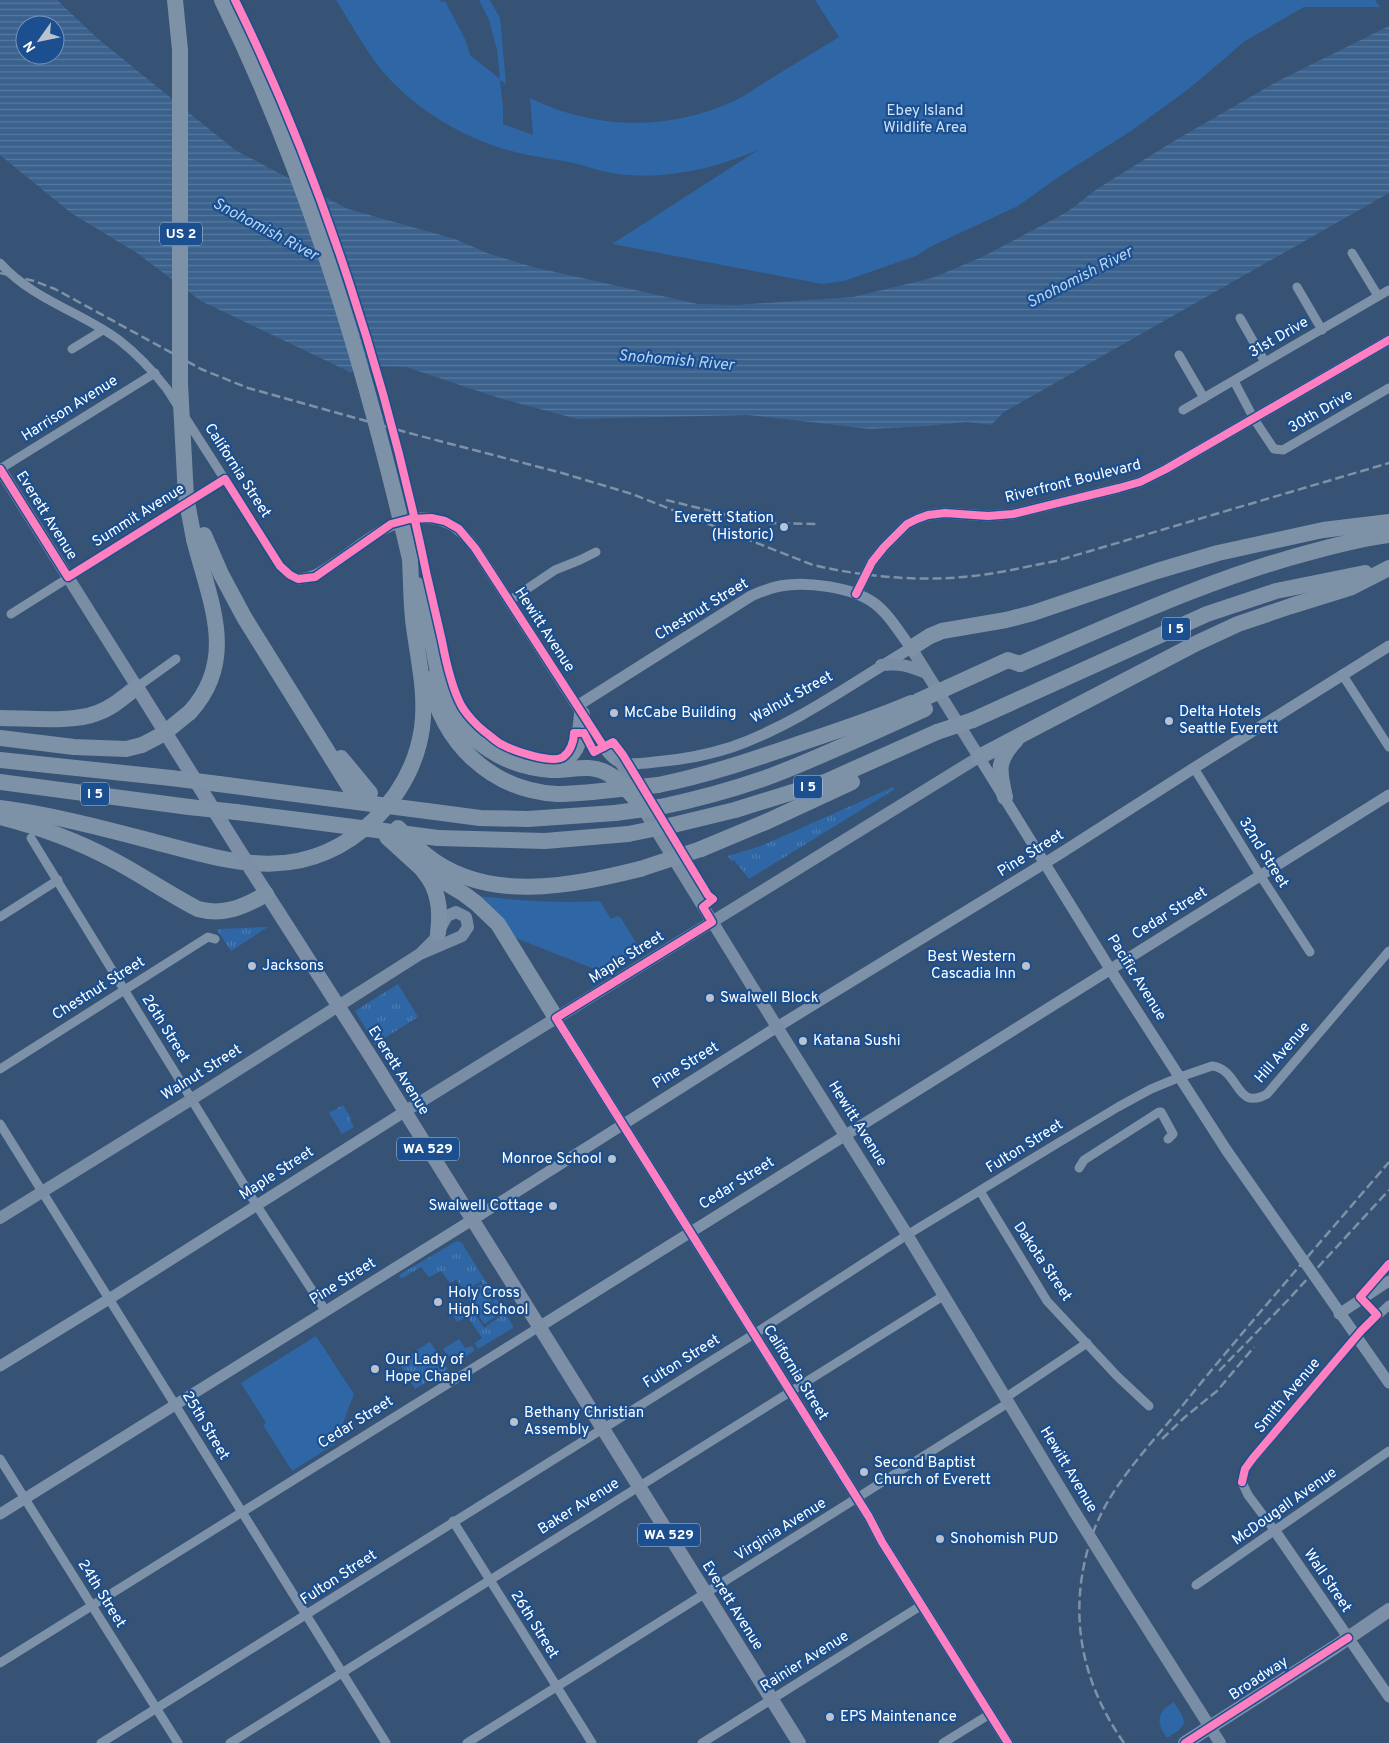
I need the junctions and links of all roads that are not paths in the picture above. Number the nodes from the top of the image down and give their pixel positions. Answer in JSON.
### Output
{"nodes":[{"id":1,"x":175,"y":0,"type":"edge"},
{"id":2,"x":222,"y":0,"type":"edge"},
{"id":3,"x":1352,"y":253,"type":"dead end"},
{"id":4,"x":0,"y":263,"type":"edge"},
{"id":5,"x":1297,"y":287,"type":"dead end"},
{"id":6,"x":1389,"y":290,"type":"edge"},
{"id":7,"x":1378,"y":296,"type":"junction"},
{"id":8,"x":1240,"y":318,"type":"dead end"},
{"id":9,"x":102,"y":330,"type":"junction"},
{"id":10,"x":1322,"y":330,"type":"junction"},
{"id":11,"x":1389,"y":340,"type":"edge"},
{"id":12,"x":72,"y":349,"type":"dead end"},
{"id":13,"x":1179,"y":355,"type":"dead end"},
{"id":14,"x":1265,"y":362,"type":"junction"},
{"id":15,"x":155,"y":373,"type":"junction"},
{"id":16,"x":1234,"y":381,"type":"junction"},
{"id":17,"x":1389,"y":388,"type":"edge"},
{"id":18,"x":1204,"y":398,"type":"junction"},
{"id":19,"x":1183,"y":410,"type":"dead end"},
{"id":20,"x":1254,"y":419,"type":"junction"},
{"id":21,"x":0,"y":469,"type":"edge"},
{"id":22,"x":225,"y":479,"type":"junction"},
{"id":23,"x":1389,"y":522,"type":"edge"},
{"id":24,"x":1389,"y":535,"type":"edge"},
{"id":25,"x":199,"y":537,"type":"junction"},
{"id":26,"x":596,"y":552,"type":"dead end"},
{"id":27,"x":410,"y":559,"type":"junction"},
{"id":28,"x":1389,"y":568,"type":"edge"},
{"id":29,"x":68,"y":577,"type":"junction"},
{"id":30,"x":298,"y":579,"type":"joint"},
{"id":31,"x":856,"y":594,"type":"junction"},
{"id":32,"x":509,"y":601,"type":"junction"},
{"id":33,"x":11,"y":614,"type":"dead end"},
{"id":34,"x":1389,"y":646,"type":"edge"},
{"id":35,"x":910,"y":648,"type":"junction"},
{"id":36,"x":176,"y":659,"type":"dead end"},
{"id":37,"x":881,"y":665,"type":"junction"},
{"id":38,"x":926,"y":673,"type":"junction"},
{"id":39,"x":1342,"y":674,"type":"junction"},
{"id":40,"x":136,"y":688,"type":"junction"},
{"id":41,"x":922,"y":705,"type":"junction"},
{"id":42,"x":579,"y":710,"type":"junction"},
{"id":43,"x":0,"y":718,"type":"edge"},
{"id":44,"x":939,"y":734,"type":"junction"},
{"id":45,"x":1023,"y":734,"type":"junction"},
{"id":46,"x":0,"y":738,"type":"edge"},
{"id":47,"x":1389,"y":747,"type":"edge"},
{"id":48,"x":979,"y":757,"type":"junction"},
{"id":49,"x":0,"y":760,"type":"edge"},
{"id":50,"x":621,"y":763,"type":"junction"},
{"id":51,"x":1194,"y":768,"type":"junction"},
{"id":52,"x":551,"y":770,"type":"junction"},
{"id":53,"x":0,"y":782,"type":"edge"},
{"id":54,"x":1389,"y":795,"type":"edge"},
{"id":55,"x":1005,"y":797,"type":"junction"},
{"id":56,"x":640,"y":804,"type":"junction"},
{"id":57,"x":0,"y":808,"type":"edge"},
{"id":58,"x":0,"y":817,"type":"edge"},
{"id":59,"x":392,"y":831,"type":"junction"},
{"id":60,"x":31,"y":838,"type":"dead end"},
{"id":61,"x":1046,"y":863,"type":"junction"},
{"id":62,"x":421,"y":868,"type":"junction"},
{"id":63,"x":1260,"y":875,"type":"junction"},
{"id":64,"x":58,"y":880,"type":"junction"},
{"id":65,"x":266,"y":894,"type":"junction"},
{"id":66,"x":0,"y":917,"type":"edge"},
{"id":67,"x":712,"y":922,"type":"junction"},
{"id":68,"x":438,"y":933,"type":"junction"},
{"id":69,"x":215,"y":939,"type":"dead end"},
{"id":70,"x":1389,"y":951,"type":"edge"},
{"id":71,"x":1310,"y":952,"type":"dead end"},
{"id":72,"x":420,"y":954,"type":"junction"},
{"id":73,"x":1110,"y":968,"type":"junction"},
{"id":74,"x":125,"y":991,"type":"junction"},
{"id":75,"x":337,"y":1006,"type":"junction"},
{"id":76,"x":556,"y":1018,"type":"junction"},
{"id":77,"x":776,"y":1027,"type":"junction"},
{"id":78,"x":0,"y":1069,"type":"edge"},
{"id":79,"x":1180,"y":1077,"type":"junction"},
{"id":80,"x":192,"y":1099,"type":"junction"},
{"id":81,"x":404,"y":1112,"type":"junction"},
{"id":82,"x":0,"y":1124,"type":"edge"},
{"id":83,"x":622,"y":1124,"type":"junction"},
{"id":84,"x":845,"y":1135,"type":"junction"},
{"id":85,"x":1168,"y":1139,"type":"dead end"},
{"id":86,"x":1079,"y":1168,"type":"dead end"},
{"id":87,"x":980,"y":1191,"type":"junction"},
{"id":88,"x":42,"y":1192,"type":"junction"},
{"id":89,"x":257,"y":1206,"type":"junction"},
{"id":90,"x":0,"y":1218,"type":"edge"},
{"id":91,"x":472,"y":1220,"type":"junction"},
{"id":92,"x":690,"y":1232,"type":"junction"},
{"id":93,"x":907,"y":1235,"type":"junction"},
{"id":94,"x":1389,"y":1264,"type":"edge"},
{"id":95,"x":1389,"y":1280,"type":"edge"},
{"id":96,"x":943,"y":1296,"type":"junction"},
{"id":97,"x":110,"y":1299,"type":"junction"},
{"id":98,"x":1389,"y":1305,"type":"edge"},
{"id":99,"x":325,"y":1310,"type":"junction"},
{"id":100,"x":1339,"y":1314,"type":"junction"},
{"id":101,"x":1377,"y":1315,"type":"junction"},
{"id":102,"x":539,"y":1327,"type":"junction"},
{"id":103,"x":754,"y":1334,"type":"junction"},
{"id":104,"x":1087,"y":1343,"type":"junction"},
{"id":105,"x":0,"y":1366,"type":"edge"},
{"id":106,"x":1389,"y":1384,"type":"edge"},
{"id":107,"x":790,"y":1392,"type":"junction"},
{"id":108,"x":1007,"y":1401,"type":"junction"},
{"id":109,"x":176,"y":1405,"type":"junction"},
{"id":110,"x":1149,"y":1406,"type":"dead end"},
{"id":111,"x":602,"y":1428,"type":"junction"},
{"id":112,"x":1389,"y":1451,"type":"edge"},
{"id":113,"x":0,"y":1459,"type":"edge"},
{"id":114,"x":1242,"y":1482,"type":"joint"},
{"id":115,"x":638,"y":1486,"type":"junction"},
{"id":116,"x":25,"y":1499,"type":"junction"},
{"id":117,"x":858,"y":1499,"type":"junction"},
{"id":118,"x":242,"y":1512,"type":"junction"},
{"id":119,"x":0,"y":1514,"type":"edge"},
{"id":120,"x":453,"y":1521,"type":"junction"},
{"id":121,"x":1275,"y":1531,"type":"junction"},
{"id":122,"x":490,"y":1579,"type":"junction"},
{"id":123,"x":1196,"y":1585,"type":"dead end"},
{"id":124,"x":705,"y":1593,"type":"junction"},
{"id":125,"x":922,"y":1605,"type":"junction"},
{"id":126,"x":92,"y":1606,"type":"junction"},
{"id":127,"x":1389,"y":1610,"type":"edge"},
{"id":128,"x":306,"y":1616,"type":"junction"},
{"id":129,"x":1348,"y":1638,"type":"junction"},
{"id":130,"x":0,"y":1664,"type":"edge"},
{"id":131,"x":341,"y":1672,"type":"junction"},
{"id":132,"x":556,"y":1686,"type":"junction"},
{"id":133,"x":1389,"y":1697,"type":"edge"},
{"id":134,"x":772,"y":1700,"type":"junction"},
{"id":135,"x":157,"y":1709,"type":"junction"},
{"id":136,"x":990,"y":1714,"type":"junction"},
{"id":137,"x":1210,"y":1728,"type":"junction"},
{"id":138,"x":101,"y":1743,"type":"edge"},
{"id":139,"x":178,"y":1743,"type":"edge"},
{"id":140,"x":230,"y":1743,"type":"edge"},
{"id":141,"x":386,"y":1743,"type":"edge"},
{"id":142,"x":467,"y":1743,"type":"edge"},
{"id":143,"x":592,"y":1743,"type":"edge"},
{"id":144,"x":702,"y":1743,"type":"edge"},
{"id":145,"x":799,"y":1743,"type":"edge"},
{"id":146,"x":943,"y":1743,"type":"edge"},
{"id":147,"x":1008,"y":1743,"type":"edge"},
{"id":148,"x":1184,"y":1743,"type":"edge"},
{"id":149,"x":1220,"y":1743,"type":"edge"}],
"edges":[{"from":1,"to":25,"type":"highway","number":"US 2","bridge":true},
{"from":2,"to":27,"type":"highway","bridge":true},
{"from":3,"to":7,"type":"street"},
{"from":4,"to":9,"type":"street","name":"California Street"},
{"from":5,"to":10,"type":"street"},
{"from":6,"to":7,"type":"street","name":"31st Drive"},
{"from":7,"to":10,"type":"street","name":"31st Drive"},
{"from":8,"to":14,"type":"street"},
{"from":9,"to":12,"type":"street"},
{"from":9,"to":15,"type":"street","name":"California Street"},
{"from":10,"to":14,"type":"street","name":"31st Drive"},
{"from":11,"to":20,"type":"street","name":"Riverfront Boulevard"},
{"from":13,"to":18,"type":"street"},
{"from":14,"to":16,"type":"street","name":"31st Drive"},
{"from":15,"to":21,"type":"street","name":"Harrison Avenue"},
{"from":15,"to":22,"type":"street","name":"California Street"},
{"from":16,"to":18,"type":"street","name":"31st Drive"},
{"from":16,"to":20,"type":"street"},
{"from":17,"to":20,"type":"street","name":"30th Drive"},
{"from":18,"to":19,"type":"street","name":"31st Drive"},
{"from":20,"to":31,"type":"street","name":"Riverfront Boulevard"},
{"from":21,"to":29,"type":"main road","name":"Everett Avenue"},
{"from":22,"to":29,"type":"street","name":"Summit Avenue"},
{"from":22,"to":30,"type":"street","name":"California Street"},
{"from":23,"to":35,"type":"highway"},
{"from":24,"to":41,"type":"highway","number":"I 5","bridge":true},
{"from":25,"to":46,"type":"highway","bridge":true},
{"from":25,"to":59,"type":"highway"},
{"from":26,"to":32,"type":"street"},
{"from":27,"to":41,"type":"highway","bridge":true},
{"from":27,"to":52,"type":"highway"},
{"from":27,"to":57,"type":"highway"},
{"from":28,"to":44,"type":"highway","number":"I 5","bridge":true},
{"from":28,"to":45,"type":"highway"},
{"from":29,"to":33,"type":"street","name":"Summit Avenue"},
{"from":29,"to":40,"type":"main road","name":"Everett Avenue"},
{"from":30,"to":32,"type":"street","name":"Hewitt Avenue"},
{"from":31,"to":35,"type":"street","name":"Pacific Avenue"},
{"from":31,"to":42,"type":"street","name":"Chestnut Street"},
{"from":32,"to":42,"type":"street","name":"Hewitt Avenue"},
{"from":34,"to":39,"type":"street","name":"Pine Street"},
{"from":35,"to":37,"type":"street","name":"Walnut Street"},
{"from":35,"to":38,"type":"main road","name":"Pacific Avenue"},
{"from":36,"to":40,"type":"street"},
{"from":37,"to":38,"type":"main road"},
{"from":37,"to":50,"type":"street","name":"Walnut Street"},
{"from":38,"to":48,"type":"main road","name":"Pacific Avenue"},
{"from":39,"to":47,"type":"street"},
{"from":39,"to":51,"type":"street","name":"Pine Street"},
{"from":40,"to":43,"type":"highway"},
{"from":40,"to":65,"type":"main road","name":"Everett Avenue","bridge":true},
{"from":41,"to":49,"type":"highway","number":"I 5","bridge":true},
{"from":42,"to":50,"type":"street","name":"Hewitt Avenue"},
{"from":42,"to":52,"type":"highway"},
{"from":44,"to":53,"type":"highway","number":"I 5","bridge":true},
{"from":44,"to":59,"type":"highway","bridge":true},
{"from":45,"to":48,"type":"highway"},
{"from":45,"to":55,"type":"highway"},
{"from":48,"to":55,"type":"street","name":"Pacific Avenue"},
{"from":48,"to":67,"type":"main road","name":"Maple Street"},
{"from":50,"to":56,"type":"main road","name":"Hewitt Avenue"},
{"from":51,"to":61,"type":"street","name":"Pine Street"},
{"from":51,"to":63,"type":"street","name":"32nd Street"},
{"from":52,"to":56,"type":"highway"},
{"from":54,"to":63,"type":"street","name":"Cedar Street"},
{"from":55,"to":61,"type":"street","name":"Pacific Avenue"},
{"from":56,"to":67,"type":"main road","name":"Hewitt Avenue"},
{"from":58,"to":65,"type":"highway"},
{"from":59,"to":62,"type":"highway"},
{"from":60,"to":64,"type":"street","name":"26th Street"},
{"from":61,"to":73,"type":"street","name":"Pacific Avenue"},
{"from":61,"to":77,"type":"street","name":"Pine Street"},
{"from":62,"to":68,"type":"highway"},
{"from":62,"to":76,"type":"highway"},
{"from":63,"to":71,"type":"street","name":"32nd Street"},
{"from":63,"to":73,"type":"street","name":"Cedar Street"},
{"from":64,"to":66,"type":"street"},
{"from":64,"to":74,"type":"street","name":"26th Street"},
{"from":65,"to":75,"type":"main road","name":"Everett Avenue"},
{"from":67,"to":76,"type":"main road","name":"Maple Street"},
{"from":67,"to":77,"type":"main road","name":"Hewitt Avenue"},
{"from":68,"to":72,"type":"main road","name":"Walnut Street"},
{"from":68,"to":72,"type":"main road","name":"Walnut Street"},
{"from":69,"to":74,"type":"street","name":"Chestnut Street"},
{"from":70,"to":79,"type":"street","name":"Hill Avenue"},
{"from":72,"to":75,"type":"main road","name":"Walnut Street"},
{"from":73,"to":79,"type":"street","name":"Pacific Avenue"},
{"from":73,"to":84,"type":"street","name":"Cedar Street"},
{"from":74,"to":78,"type":"street","name":"Chestnut Street"},
{"from":74,"to":80,"type":"street","name":"26th Street"},
{"from":75,"to":80,"type":"main road","name":"Walnut Street"},
{"from":75,"to":81,"type":"main road","name":"Everett Avenue"},
{"from":76,"to":81,"type":"main road","name":"Maple Street"},
{"from":76,"to":83,"type":"street","name":"California Street"},
{"from":77,"to":83,"type":"street","name":"Pine Street"},
{"from":77,"to":84,"type":"main road","name":"Hewitt Avenue"},
{"from":79,"to":87,"type":"street","name":"Fulton Street"},
{"from":79,"to":100,"type":"street","name":"Pacific Avenue","bridge":true},
{"from":80,"to":88,"type":"main road","name":"Walnut Street"},
{"from":80,"to":89,"type":"street","name":"26th Street"},
{"from":81,"to":89,"type":"street","name":"Maple Street"},
{"from":81,"to":91,"type":"main road","name":"Everett Avenue","number":"WA 529"},
{"from":82,"to":88,"type":"street","name":"25th Street"},
{"from":83,"to":91,"type":"street","name":"Pine Street"},
{"from":83,"to":92,"type":"street","name":"California Street"},
{"from":84,"to":92,"type":"street","name":"Cedar Street"},
{"from":84,"to":93,"type":"main road","name":"Hewitt Avenue"},
{"from":85,"to":86,"type":"street"},
{"from":87,"to":93,"type":"street","name":"Fulton Street"},
{"from":87,"to":104,"type":"street","name":"Dakota Street"},
{"from":88,"to":90,"type":"main road","name":"Walnut Street"},
{"from":88,"to":97,"type":"street","name":"25th Street"},
{"from":89,"to":97,"type":"street","name":"Maple Street"},
{"from":89,"to":99,"type":"street","name":"26th Street"},
{"from":91,"to":99,"type":"street","name":"Pine Street"},
{"from":91,"to":102,"type":"main road","name":"Everett Avenue","number":"WA 529"},
{"from":92,"to":102,"type":"street","name":"Cedar Street"},
{"from":92,"to":103,"type":"street","name":"California Street"},
{"from":93,"to":96,"type":"main road","name":"Hewitt Avenue"},
{"from":93,"to":103,"type":"street","name":"Fulton Street"},
{"from":94,"to":101,"type":"street"},
{"from":95,"to":100,"type":"street","bridge":true},
{"from":96,"to":107,"type":"street","name":"Baker Avenue"},
{"from":96,"to":108,"type":"main road","name":"Hewitt Avenue"},
{"from":97,"to":105,"type":"street","name":"Maple Street"},
{"from":97,"to":109,"type":"street","name":"25th Street"},
{"from":98,"to":101,"type":"street","name":"Smith Avenue"},
{"from":99,"to":109,"type":"street","name":"Pine Street"},
{"from":100,"to":106,"type":"street","name":"Pacific Avenue","bridge":true},
{"from":101,"to":114,"type":"street","name":"Smith Avenue"},
{"from":102,"to":111,"type":"main road","name":"Everett Avenue","number":"WA 529"},
{"from":102,"to":118,"type":"street","name":"Cedar Street"},
{"from":103,"to":107,"type":"street","name":"California Street"},
{"from":103,"to":111,"type":"street","name":"Fulton Street"},
{"from":104,"to":108,"type":"street"},
{"from":104,"to":110,"type":"street","name":"Dakota Street"},
{"from":107,"to":115,"type":"street","name":"Baker Avenue"},
{"from":107,"to":117,"type":"street","name":"California Street"},
{"from":108,"to":117,"type":"street","name":"Virginia Avenue"},
{"from":108,"to":137,"type":"main road","name":"Hewitt Avenue","bridge":true},
{"from":109,"to":116,"type":"street","name":"Pine Street"},
{"from":109,"to":118,"type":"street","name":"25th Street"},
{"from":111,"to":115,"type":"main road","name":"Everett Avenue","number":"WA 529"},
{"from":111,"to":120,"type":"street","name":"Fulton Street"},
{"from":112,"to":121,"type":"street","name":"McDougall Avenue"},
{"from":113,"to":116,"type":"street","name":"24th Street"},
{"from":114,"to":121,"type":"street","name":"Wall Street"},
{"from":115,"to":122,"type":"street","name":"Baker Avenue"},
{"from":115,"to":124,"type":"main road","name":"Everett Avenue","number":"WA 529"},
{"from":116,"to":119,"type":"street","name":"Pine Street"},
{"from":116,"to":126,"type":"street","name":"24th Street"},
{"from":117,"to":124,"type":"street","name":"Virginia Avenue"},
{"from":117,"to":125,"type":"street","name":"California Street"},
{"from":118,"to":126,"type":"street","name":"Cedar Street"},
{"from":118,"to":128,"type":"street","name":"25th Street"},
{"from":120,"to":122,"type":"street","name":"26th Street"},
{"from":120,"to":128,"type":"street","name":"Fulton Street"},
{"from":121,"to":123,"type":"street","name":"McDougall Avenue"},
{"from":121,"to":129,"type":"street","name":"Wall Street"},
{"from":122,"to":131,"type":"street","name":"Baker Avenue"},
{"from":122,"to":132,"type":"street","name":"26th Street"},
{"from":124,"to":132,"type":"street","name":"Virginia Avenue"},
{"from":124,"to":134,"type":"main road","name":"Everett Avenue","number":"WA 529"},
{"from":125,"to":134,"type":"street","name":"Rainier Avenue"},
{"from":125,"to":136,"type":"street","name":"California Street"},
{"from":126,"to":130,"type":"street","name":"Cedar Street"},
{"from":126,"to":135,"type":"street","name":"24th Street"},
{"from":127,"to":129,"type":"main road","name":"Broadway"},
{"from":128,"to":131,"type":"street","name":"25th Street"},
{"from":128,"to":135,"type":"street","name":"Fulton Street"},
{"from":129,"to":133,"type":"street","name":"Wall Street"},
{"from":129,"to":137,"type":"main road","name":"Broadway"},
{"from":131,"to":140,"type":"street","name":"Baker Avenue"},
{"from":131,"to":141,"type":"street","name":"25th Street"},
{"from":132,"to":142,"type":"street","name":"Virginia Avenue"},
{"from":132,"to":143,"type":"street","name":"26th Street"},
{"from":134,"to":144,"type":"street","name":"Rainier Avenue"},
{"from":134,"to":145,"type":"main road","name":"Everett Avenue","number":"WA 529"},
{"from":135,"to":138,"type":"street","name":"Fulton Street"},
{"from":135,"to":139,"type":"street","name":"24th Street"},
{"from":136,"to":146,"type":"street"},
{"from":136,"to":147,"type":"street","name":"California Street"},
{"from":137,"to":148,"type":"main road","name":"Broadway"},
{"from":137,"to":149,"type":"main road","name":"Hewitt Avenue"}]}
